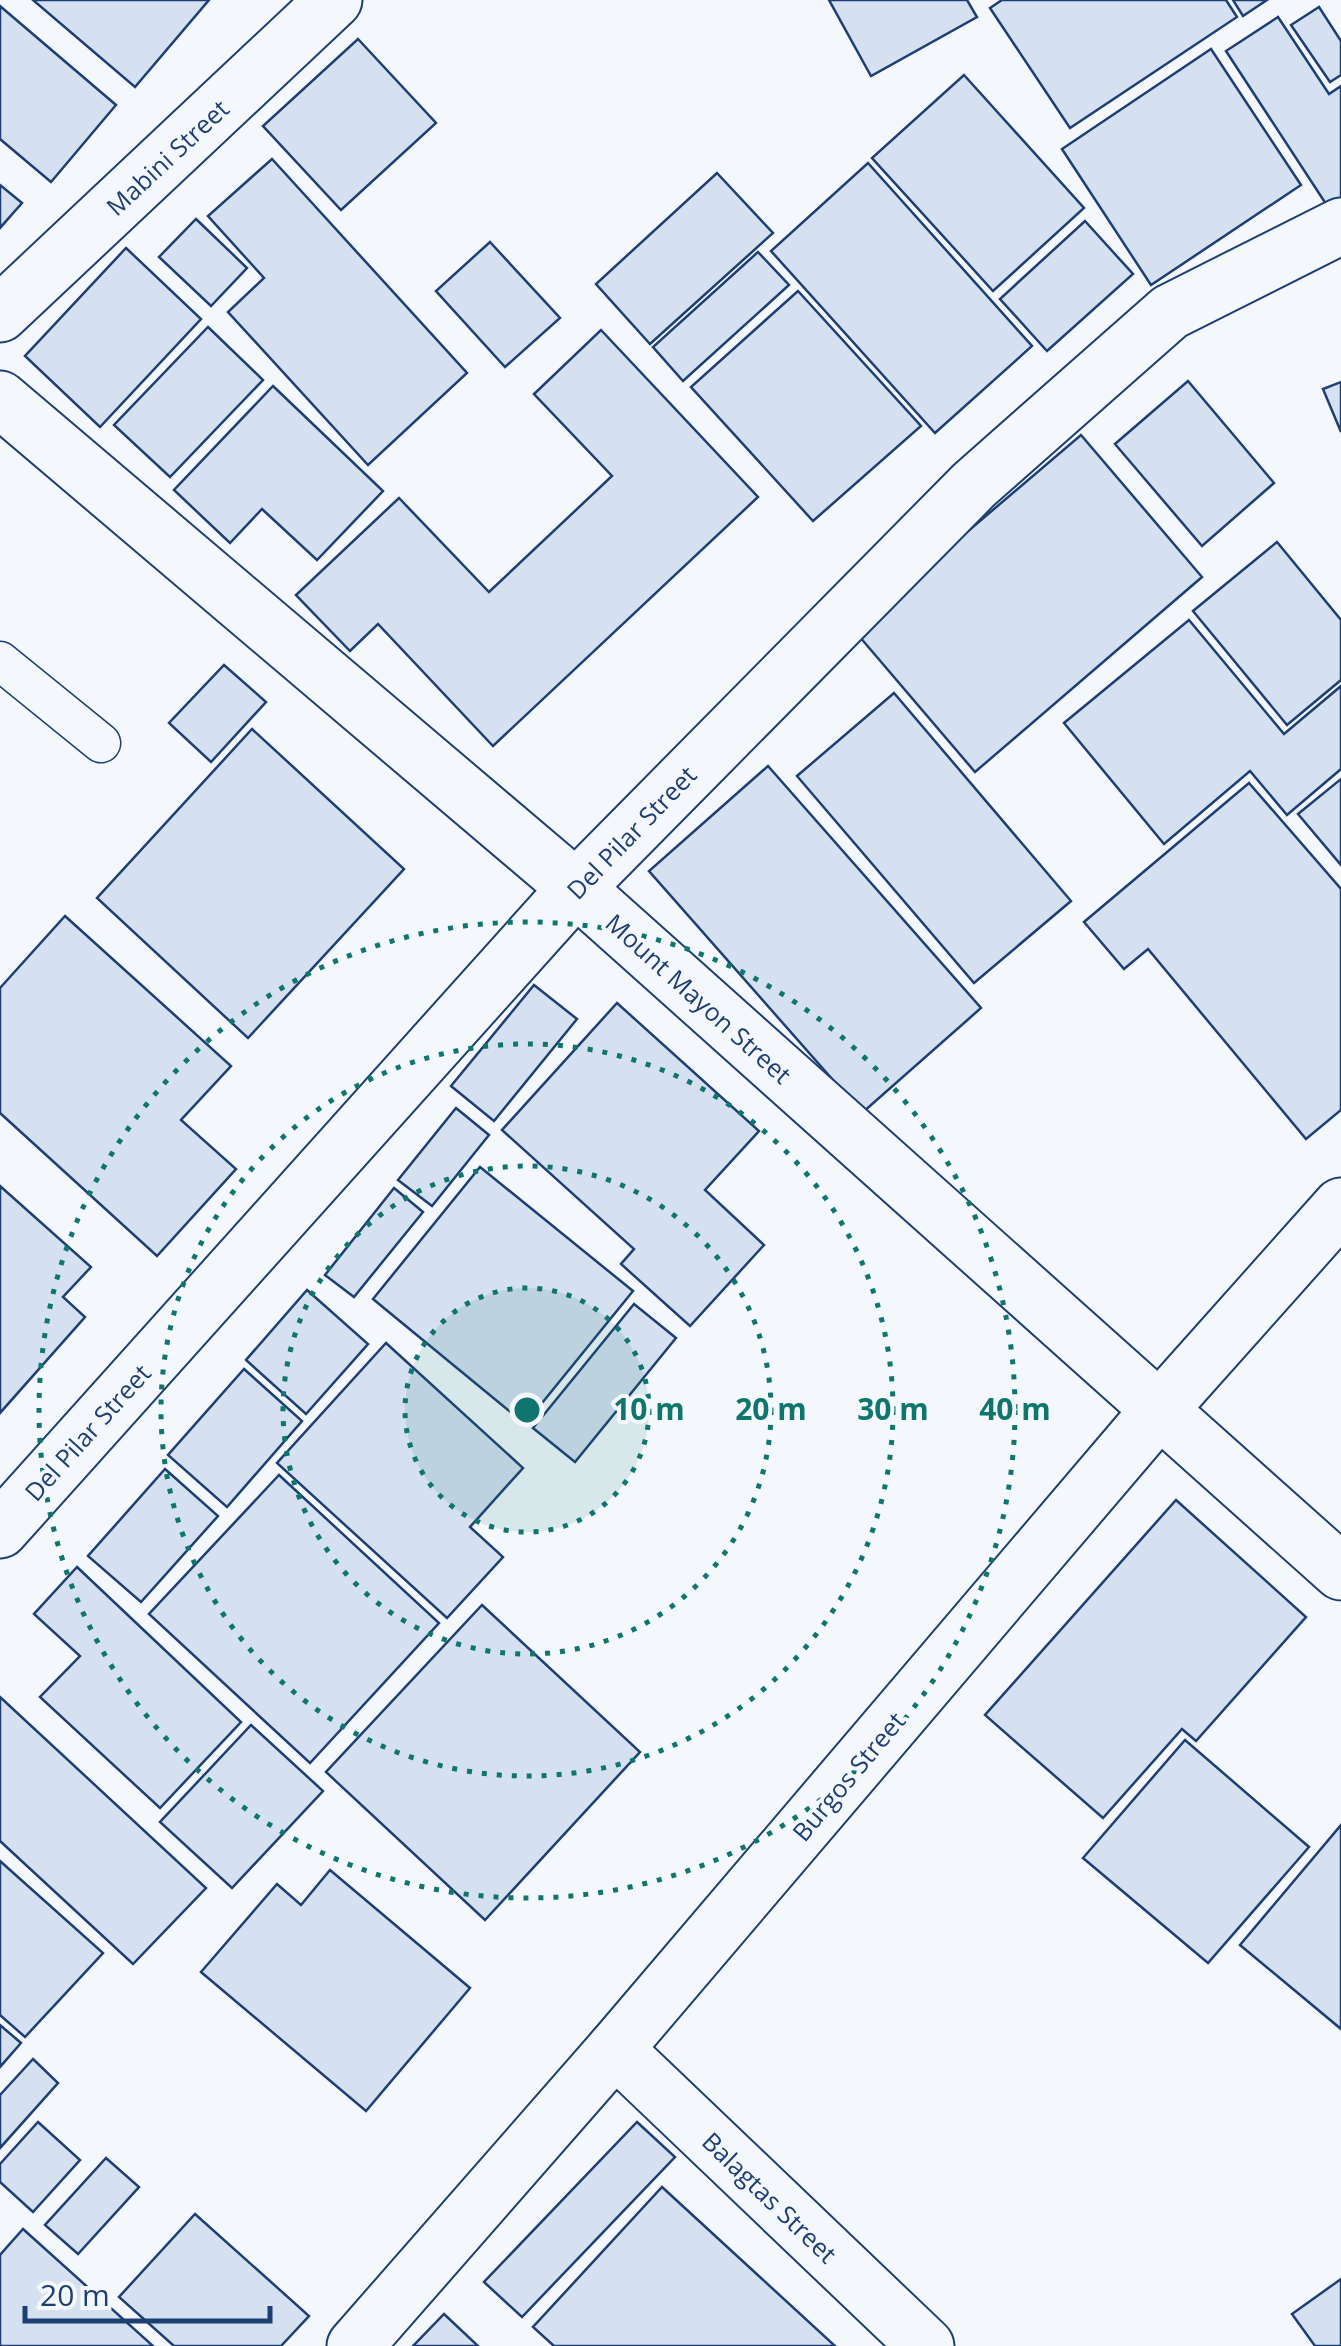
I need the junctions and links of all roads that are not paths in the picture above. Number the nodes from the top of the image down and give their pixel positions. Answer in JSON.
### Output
{"nodes":[{"id":1,"x":334,"y":0,"type":"edge"},
{"id":2,"x":1341,"y":226,"type":"edge"},
{"id":3,"x":0,"y":314,"type":"edge"},
{"id":4,"x":0,"y":400,"type":"edge"},
{"id":5,"x":0,"y":661,"type":"edge"},
{"id":6,"x":102,"y":743,"type":"dead end"},
{"id":7,"x":576,"y":888,"type":"junction"},
{"id":8,"x":1341,"y":1206,"type":"edge"},
{"id":9,"x":1160,"y":1409,"type":"junction"},
{"id":10,"x":0,"y":1530,"type":"edge"},
{"id":11,"x":1341,"y":1572,"type":"edge"},
{"id":12,"x":615,"y":2048,"type":"junction"},
{"id":13,"x":355,"y":2346,"type":"edge"},
{"id":14,"x":926,"y":2346,"type":"edge"}],
"edges":[{"from":1,"to":3,"type":"street","name":"Mabini Street"},
{"from":2,"to":7,"type":"street","name":"Del Pilar Street"},
{"from":4,"to":7,"type":"street","name":"Mount Mayon Street"},
{"from":5,"to":6,"type":"lane"},
{"from":7,"to":9,"type":"street","name":"Mount Mayon Street"},
{"from":7,"to":10,"type":"street","name":"Del Pilar Street"},
{"from":8,"to":9,"type":"street","name":"Burgos Street"},
{"from":9,"to":11,"type":"street","name":"Mount Mayon Street"},
{"from":9,"to":12,"type":"street","name":"Burgos Street"},
{"from":12,"to":13,"type":"street","name":"Burgos Street"},
{"from":12,"to":14,"type":"street","name":"Balagtas Street"}]}
